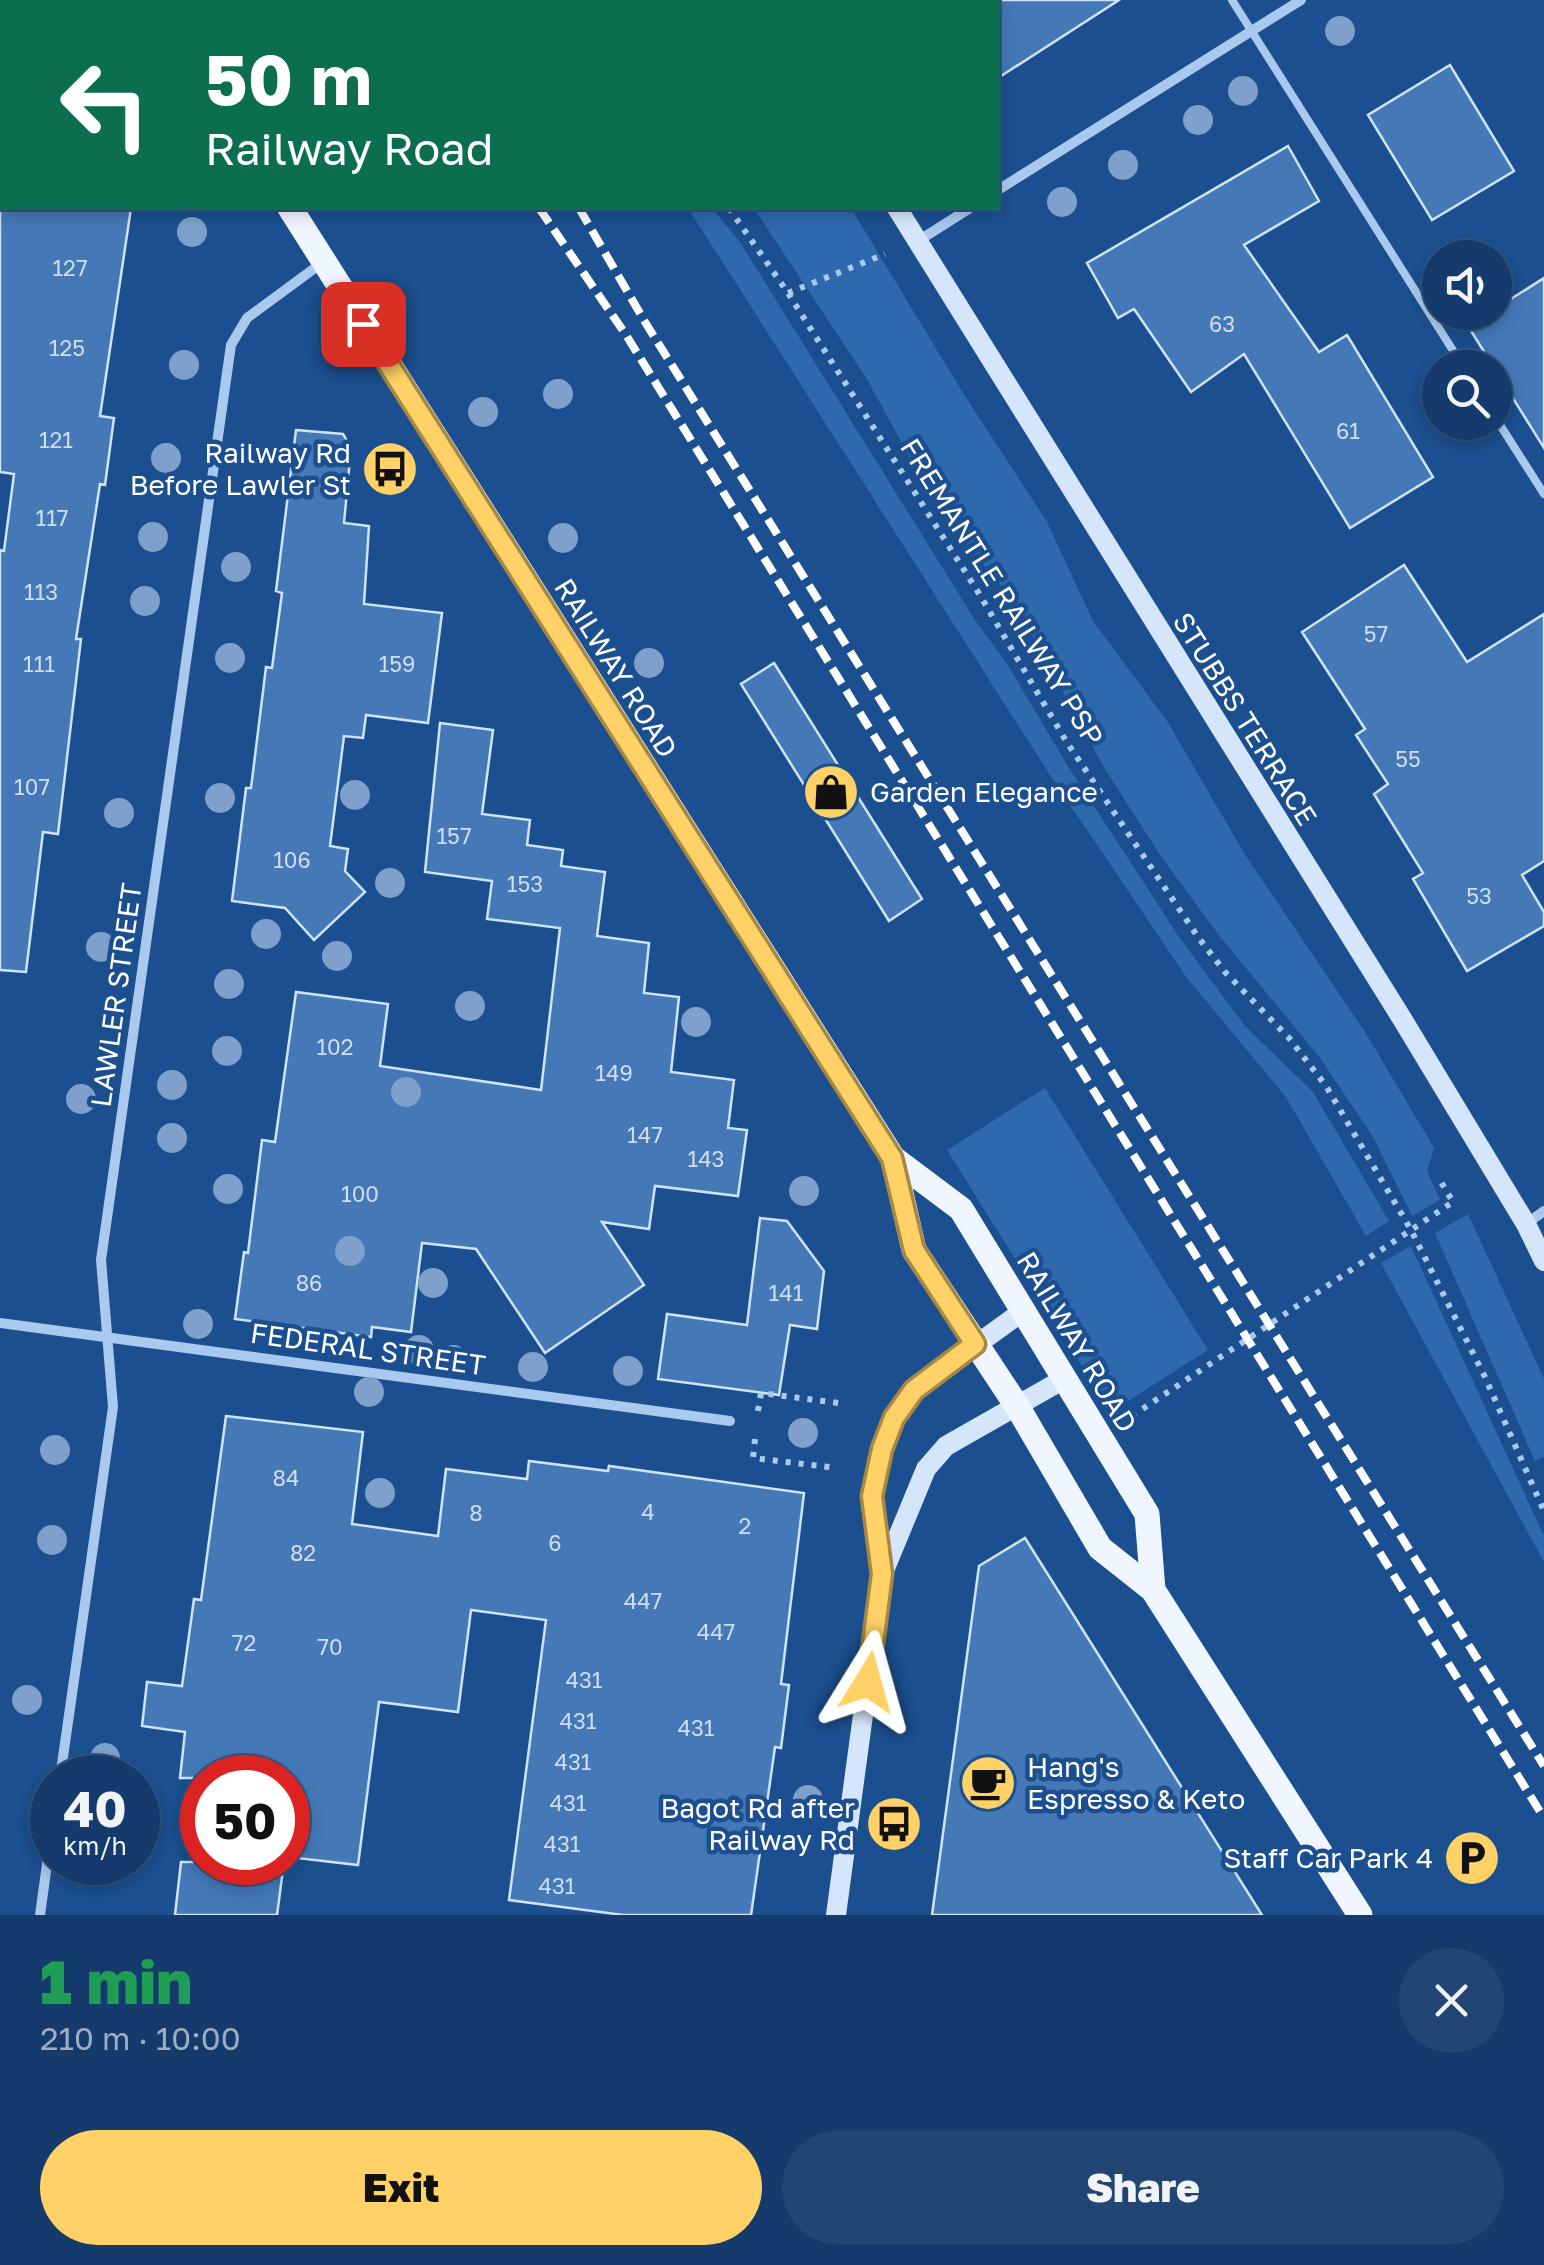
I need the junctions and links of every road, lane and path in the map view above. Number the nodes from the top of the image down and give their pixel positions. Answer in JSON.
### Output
{"nodes":[{"id":1,"x":1232,"y":0,"type":"edge"},
{"id":2,"x":1301,"y":0,"type":"edge"},
{"id":3,"x":1251,"y":31,"type":"junction"},
{"id":4,"x":1000,"y":189,"type":"edge"},
{"id":5,"x":291,"y":210,"type":"edge"},
{"id":6,"x":729,"y":210,"type":"edge"},
{"id":7,"x":897,"y":210,"type":"edge"},
{"id":8,"x":967,"y":210,"type":"edge"},
{"id":9,"x":918,"y":241,"type":"junction"},
{"id":10,"x":323,"y":262,"type":"junction"},
{"id":11,"x":788,"y":292,"type":"junction"},
{"id":12,"x":1453,"y":350,"type":"edge"},
{"id":13,"x":1510,"y":440,"type":"edge"},
{"id":14,"x":1544,"y":494,"type":"edge"},
{"id":15,"x":892,"y":1158,"type":"junction"},
{"id":16,"x":1438,"y":1177,"type":"dead end"},
{"id":17,"x":1544,"y":1210,"type":"edge"},
{"id":18,"x":1526,"y":1224,"type":"junction"},
{"id":19,"x":1411,"y":1230,"type":"junction"},
{"id":20,"x":1544,"y":1260,"type":"edge"},
{"id":21,"x":1023,"y":1311,"type":"junction"},
{"id":22,"x":0,"y":1324,"type":"edge"},
{"id":23,"x":105,"y":1336,"type":"junction"},
{"id":24,"x":975,"y":1344,"type":"junction"},
{"id":25,"x":1064,"y":1379,"type":"junction"},
{"id":26,"x":846,"y":1404,"type":"dead end"},
{"id":27,"x":1016,"y":1406,"type":"junction"},
{"id":28,"x":730,"y":1421,"type":"dead end"},
{"id":29,"x":1118,"y":1424,"type":"dead end"},
{"id":30,"x":837,"y":1468,"type":"dead end"},
{"id":31,"x":1544,"y":1511,"type":"edge"},
{"id":32,"x":882,"y":1574,"type":"junction"},
{"id":33,"x":1153,"y":1590,"type":"junction"},
{"id":34,"x":63,"y":1755,"type":"edge"},
{"id":35,"x":44,"y":1885,"type":"edge"},
{"id":36,"x":40,"y":1915,"type":"edge"},
{"id":37,"x":836,"y":1915,"type":"edge"},
{"id":38,"x":1360,"y":1915,"type":"edge"}],
"edges":[{"from":1,"to":3,"type":"lane"},
{"from":2,"to":3,"type":"street"},
{"from":3,"to":4,"type":"street"},
{"from":3,"to":12,"type":"lane"},
{"from":5,"to":10,"type":"main road","name":"RAILWAY ROAD"},
{"from":6,"to":11,"type":"path","name":"FREMANTLE RAILWAY PSP"},
{"from":7,"to":9,"type":"street","name":"STUBBS TERRACE"},
{"from":8,"to":9,"type":"street"},
{"from":9,"to":11,"type":"path"},
{"from":9,"to":18,"type":"street","name":"STUBBS TERRACE"},
{"from":10,"to":15,"type":"main road","name":"RAILWAY ROAD"},
{"from":10,"to":23,"type":"street","name":"LAWLER STREET"},
{"from":11,"to":19,"type":"path","name":"FREMANTLE RAILWAY PSP"},
{"from":13,"to":14,"type":"lane"},
{"from":15,"to":21,"type":"main road","name":"RAILWAY ROAD"},
{"from":15,"to":24,"type":"main road","name":"RAILWAY ROAD"},
{"from":16,"to":19,"type":"path"},
{"from":17,"to":18,"type":"street"},
{"from":18,"to":20,"type":"street","name":"STUBBS TERRACE"},
{"from":19,"to":29,"type":"path"},
{"from":19,"to":31,"type":"path","name":"FREMANTLE RAILWAY PSP"},
{"from":21,"to":24,"type":"street"},
{"from":21,"to":25,"type":"main road","name":"RAILWAY ROAD"},
{"from":22,"to":23,"type":"street","name":"FEDERAL STREET"},
{"from":23,"to":28,"type":"street","name":"FEDERAL STREET"},
{"from":23,"to":34,"type":"street","name":"LAWLER STREET"},
{"from":24,"to":27,"type":"main road","name":"RAILWAY ROAD"},
{"from":24,"to":32,"type":"street"},
{"from":25,"to":27,"type":"street"},
{"from":25,"to":33,"type":"main road","name":"RAILWAY ROAD"},
{"from":26,"to":30,"type":"path"},
{"from":27,"to":32,"type":"street"},
{"from":27,"to":33,"type":"main road","name":"RAILWAY ROAD"},
{"from":32,"to":37,"type":"street"},
{"from":33,"to":38,"type":"main road","name":"RAILWAY ROAD"},
{"from":35,"to":36,"type":"street"}]}
